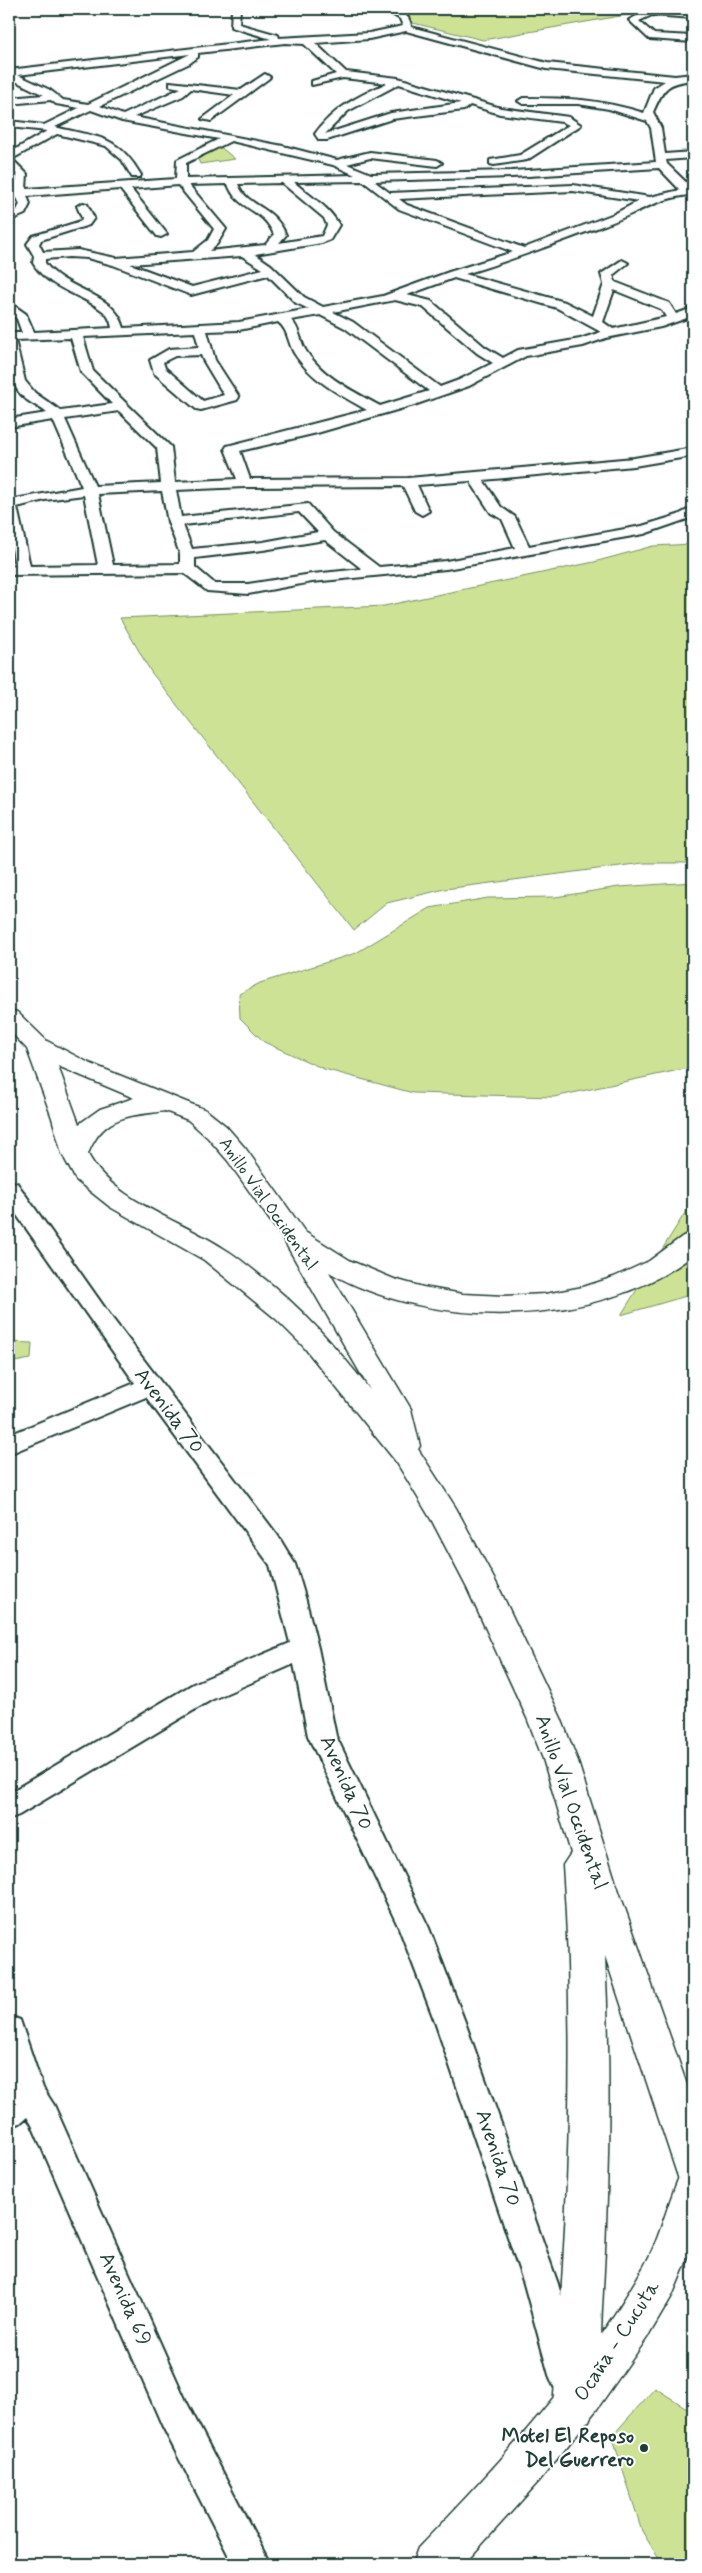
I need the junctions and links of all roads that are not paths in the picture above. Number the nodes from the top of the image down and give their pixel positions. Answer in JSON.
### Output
{"nodes":[{"id":1,"x":236,"y":9,"type":"edge"},
{"id":2,"x":388,"y":9,"type":"edge"},
{"id":3,"x":654,"y":10,"type":"edge"},
{"id":4,"x":693,"y":15,"type":"edge"},
{"id":5,"x":638,"y":25,"type":"junction"},
{"id":6,"x":656,"y":26,"type":"dead end"},
{"id":7,"x":406,"y":28,"type":"junction"},
{"id":8,"x":693,"y":39,"type":"edge"},
{"id":9,"x":285,"y":40,"type":"junction"},
{"id":10,"x":307,"y":41,"type":"junction"},
{"id":11,"x":200,"y":52,"type":"junction"},
{"id":12,"x":693,"y":72,"type":"edge"},
{"id":13,"x":9,"y":73,"type":"edge"},
{"id":14,"x":343,"y":75,"type":"junction"},
{"id":15,"x":265,"y":77,"type":"dead end"},
{"id":16,"x":693,"y":77,"type":"edge"},
{"id":17,"x":676,"y":79,"type":"junction"},
{"id":18,"x":150,"y":80,"type":"junction"},
{"id":19,"x":398,"y":81,"type":"junction"},
{"id":20,"x":315,"y":83,"type":"dead end"},
{"id":21,"x":188,"y":88,"type":"junction"},
{"id":22,"x":63,"y":92,"type":"dead end"},
{"id":23,"x":93,"y":92,"type":"dead end"},
{"id":24,"x":244,"y":93,"type":"junction"},
{"id":25,"x":50,"y":94,"type":"junction"},
{"id":26,"x":117,"y":94,"type":"junction"},
{"id":27,"x":452,"y":98,"type":"junction"},
{"id":28,"x":9,"y":101,"type":"edge"},
{"id":29,"x":466,"y":102,"type":"junction"},
{"id":30,"x":87,"y":107,"type":"junction"},
{"id":31,"x":122,"y":118,"type":"junction"},
{"id":32,"x":649,"y":118,"type":"junction"},
{"id":33,"x":207,"y":119,"type":"dead end"},
{"id":34,"x":107,"y":123,"type":"dead end"},
{"id":35,"x":10,"y":125,"type":"edge"},
{"id":36,"x":50,"y":130,"type":"junction"},
{"id":37,"x":228,"y":139,"type":"junction"},
{"id":38,"x":693,"y":156,"type":"edge"},
{"id":39,"x":9,"y":157,"type":"edge"},
{"id":40,"x":661,"y":161,"type":"junction"},
{"id":41,"x":9,"y":162,"type":"edge"},
{"id":42,"x":337,"y":163,"type":"junction"},
{"id":43,"x":447,"y":163,"type":"dead end"},
{"id":44,"x":480,"y":163,"type":"dead end"},
{"id":45,"x":136,"y":175,"type":"dead end"},
{"id":46,"x":367,"y":176,"type":"junction"},
{"id":47,"x":285,"y":179,"type":"junction"},
{"id":48,"x":232,"y":180,"type":"junction"},
{"id":49,"x":181,"y":182,"type":"junction"},
{"id":50,"x":122,"y":186,"type":"junction"},
{"id":51,"x":691,"y":192,"type":"edge"},
{"id":52,"x":20,"y":193,"type":"junction"},
{"id":53,"x":386,"y":196,"type":"junction"},
{"id":54,"x":9,"y":198,"type":"edge"},
{"id":55,"x":651,"y":200,"type":"junction"},
{"id":56,"x":83,"y":206,"type":"dead end"},
{"id":57,"x":9,"y":218,"type":"edge"},
{"id":58,"x":161,"y":234,"type":"dead end"},
{"id":59,"x":268,"y":249,"type":"junction"},
{"id":60,"x":244,"y":252,"type":"junction"},
{"id":61,"x":524,"y":252,"type":"junction"},
{"id":62,"x":40,"y":256,"type":"junction"},
{"id":63,"x":195,"y":257,"type":"junction"},
{"id":64,"x":115,"y":262,"type":"junction"},
{"id":65,"x":622,"y":263,"type":"dead end"},
{"id":66,"x":270,"y":271,"type":"junction"},
{"id":67,"x":453,"y":274,"type":"junction"},
{"id":68,"x":610,"y":284,"type":"junction"},
{"id":69,"x":394,"y":296,"type":"junction"},
{"id":70,"x":9,"y":306,"type":"edge"},
{"id":71,"x":322,"y":311,"type":"junction"},
{"id":72,"x":691,"y":313,"type":"edge"},
{"id":73,"x":281,"y":319,"type":"junction"},
{"id":74,"x":674,"y":319,"type":"junction"},
{"id":75,"x":597,"y":322,"type":"junction"},
{"id":76,"x":200,"y":328,"type":"junction"},
{"id":77,"x":119,"y":331,"type":"junction"},
{"id":78,"x":76,"y":333,"type":"junction"},
{"id":79,"x":610,"y":333,"type":"junction"},
{"id":80,"x":29,"y":335,"type":"junction"},
{"id":81,"x":9,"y":338,"type":"edge"},
{"id":82,"x":205,"y":351,"type":"junction"},
{"id":83,"x":500,"y":362,"type":"junction"},
{"id":84,"x":437,"y":391,"type":"junction"},
{"id":85,"x":123,"y":406,"type":"junction"},
{"id":86,"x":379,"y":411,"type":"junction"},
{"id":87,"x":57,"y":415,"type":"junction"},
{"id":88,"x":9,"y":423,"type":"edge"},
{"id":89,"x":693,"y":452,"type":"edge"},
{"id":90,"x":474,"y":476,"type":"junction"},
{"id":91,"x":408,"y":482,"type":"junction"},
{"id":92,"x":245,"y":483,"type":"junction"},
{"id":93,"x":168,"y":486,"type":"junction"},
{"id":94,"x":90,"y":490,"type":"junction"},
{"id":95,"x":9,"y":504,"type":"edge"},
{"id":96,"x":422,"y":511,"type":"dead end"},
{"id":97,"x":690,"y":517,"type":"edge"},
{"id":98,"x":175,"y":522,"type":"junction"},
{"id":99,"x":328,"y":535,"type":"junction"},
{"id":100,"x":523,"y":550,"type":"junction"},
{"id":101,"x":188,"y":561,"type":"junction"},
{"id":102,"x":106,"y":569,"type":"junction"},
{"id":103,"x":16,"y":571,"type":"edge"},
{"id":104,"x":376,"y":572,"type":"junction"},
{"id":105,"x":9,"y":1017,"type":"edge"},
{"id":106,"x":38,"y":1046,"type":"junction"},
{"id":107,"x":174,"y":1105,"type":"junction"},
{"id":108,"x":75,"y":1154,"type":"junction"},
{"id":109,"x":9,"y":1188,"type":"edge"},
{"id":110,"x":294,"y":1236,"type":"junction"},
{"id":111,"x":693,"y":1242,"type":"edge"},
{"id":112,"x":149,"y":1386,"type":"junction"},
{"id":113,"x":9,"y":1445,"type":"edge"},
{"id":114,"x":407,"y":1454,"type":"junction"},
{"id":115,"x":305,"y":1648,"type":"junction"},
{"id":116,"x":9,"y":1807,"type":"edge"},
{"id":117,"x":576,"y":1811,"type":"junction"},
{"id":118,"x":9,"y":2030,"type":"edge"},
{"id":119,"x":20,"y":2104,"type":"edge"},
{"id":120,"x":693,"y":2167,"type":"edge"},
{"id":121,"x":693,"y":2190,"type":"edge"},
{"id":122,"x":574,"y":2406,"type":"junction"},
{"id":123,"x":252,"y":2564,"type":"edge"},
{"id":124,"x":434,"y":2564,"type":"edge"}],
"edges":[{"from":1,"to":9,"type":"street"},
{"from":2,"to":7,"type":"street"},
{"from":3,"to":4,"type":"street"},
{"from":3,"to":5,"type":"street"},
{"from":5,"to":6,"type":"street"},
{"from":5,"to":8,"type":"street"},
{"from":7,"to":10,"type":"street"},
{"from":7,"to":17,"type":"street"},
{"from":9,"to":10,"type":"street"},
{"from":9,"to":11,"type":"street"},
{"from":10,"to":14,"type":"street"},
{"from":11,"to":13,"type":"street"},
{"from":11,"to":18,"type":"street"},
{"from":12,"to":17,"type":"street"},
{"from":13,"to":25,"type":"street"},
{"from":14,"to":19,"type":"street"},
{"from":14,"to":20,"type":"street"},
{"from":15,"to":24,"type":"street"},
{"from":16,"to":17,"type":"street"},
{"from":17,"to":32,"type":"street"},
{"from":18,"to":21,"type":"street"},
{"from":18,"to":26,"type":"street"},
{"from":19,"to":27,"type":"street"},
{"from":19,"to":29,"type":"street"},
{"from":21,"to":24,"type":"street"},
{"from":21,"to":31,"type":"street"},
{"from":22,"to":25,"type":"street"},
{"from":23,"to":26,"type":"street"},
{"from":24,"to":33,"type":"street"},
{"from":25,"to":28,"type":"street"},
{"from":25,"to":30,"type":"street"},
{"from":26,"to":30,"type":"street"},
{"from":27,"to":29,"type":"street"},
{"from":27,"to":32,"type":"street"},
{"from":29,"to":44,"type":"street"},
{"from":30,"to":31,"type":"street"},
{"from":30,"to":36,"type":"street"},
{"from":31,"to":34,"type":"street"},
{"from":31,"to":37,"type":"street"},
{"from":32,"to":40,"type":"street"},
{"from":35,"to":36,"type":"street"},
{"from":36,"to":39,"type":"street"},
{"from":36,"to":45,"type":"street"},
{"from":37,"to":42,"type":"street"},
{"from":37,"to":49,"type":"street"},
{"from":38,"to":40,"type":"street"},
{"from":40,"to":46,"type":"street"},
{"from":40,"to":51,"type":"street"},
{"from":41,"to":52,"type":"street"},
{"from":42,"to":43,"type":"street"},
{"from":42,"to":46,"type":"street"},
{"from":46,"to":47,"type":"street"},
{"from":46,"to":53,"type":"street"},
{"from":47,"to":48,"type":"street"},
{"from":47,"to":59,"type":"street"},
{"from":48,"to":49,"type":"street"},
{"from":48,"to":59,"type":"street"},
{"from":49,"to":50,"type":"street"},
{"from":49,"to":63,"type":"street"},
{"from":50,"to":52,"type":"street"},
{"from":50,"to":58,"type":"street"},
{"from":51,"to":55,"type":"street"},
{"from":52,"to":54,"type":"street"},
{"from":52,"to":57,"type":"street"},
{"from":53,"to":55,"type":"street"},
{"from":53,"to":61,"type":"street"},
{"from":55,"to":61,"type":"street"},
{"from":56,"to":62,"type":"street"},
{"from":59,"to":60,"type":"street"},
{"from":60,"to":63,"type":"street"},
{"from":60,"to":66,"type":"street"},
{"from":61,"to":67,"type":"street"},
{"from":62,"to":64,"type":"street"},
{"from":62,"to":77,"type":"street"},
{"from":63,"to":64,"type":"street"},
{"from":64,"to":66,"type":"street"},
{"from":65,"to":68,"type":"street"},
{"from":66,"to":71,"type":"street"},
{"from":67,"to":69,"type":"street"},
{"from":67,"to":75,"type":"street"},
{"from":68,"to":74,"type":"street"},
{"from":68,"to":75,"type":"street"},
{"from":69,"to":71,"type":"street"},
{"from":69,"to":83,"type":"street"},
{"from":70,"to":80,"type":"street"},
{"from":71,"to":73,"type":"street"},
{"from":71,"to":84,"type":"street"},
{"from":72,"to":74,"type":"street"},
{"from":73,"to":76,"type":"street"},
{"from":73,"to":86,"type":"street"},
{"from":74,"to":79,"type":"street"},
{"from":75,"to":79,"type":"street"},
{"from":76,"to":77,"type":"street"},
{"from":76,"to":82,"type":"street"},
{"from":77,"to":78,"type":"street"},
{"from":78,"to":80,"type":"street"},
{"from":78,"to":85,"type":"street"},
{"from":79,"to":83,"type":"street"},
{"from":80,"to":81,"type":"street"},
{"from":81,"to":87,"type":"street"},
{"from":82,"to":82,"type":"street"},
{"from":83,"to":84,"type":"street"},
{"from":84,"to":86,"type":"street"},
{"from":85,"to":87,"type":"street"},
{"from":85,"to":93,"type":"street"},
{"from":86,"to":92,"type":"street"},
{"from":87,"to":88,"type":"street"},
{"from":87,"to":94,"type":"street"},
{"from":89,"to":90,"type":"street"},
{"from":90,"to":91,"type":"street"},
{"from":90,"to":100,"type":"street"},
{"from":91,"to":92,"type":"street"},
{"from":91,"to":96,"type":"street"},
{"from":92,"to":93,"type":"street"},
{"from":93,"to":94,"type":"street"},
{"from":93,"to":98,"type":"street"},
{"from":94,"to":95,"type":"street"},
{"from":94,"to":102,"type":"street"},
{"from":95,"to":103,"type":"street"},
{"from":97,"to":100,"type":"street"},
{"from":98,"to":99,"type":"street"},
{"from":98,"to":101,"type":"street"},
{"from":99,"to":101,"type":"street"},
{"from":99,"to":104,"type":"street"},
{"from":100,"to":104,"type":"street"},
{"from":101,"to":102,"type":"street"},
{"from":101,"to":104,"type":"street"},
{"from":102,"to":103,"type":"street"},
{"from":105,"to":106,"type":"main road","name":"Anillo Vial Occidental"},
{"from":106,"to":107,"type":"main road","name":"Anillo Vial Occidental"},
{"from":106,"to":108,"type":"main road","name":"Anillo Vial Occidental"},
{"from":107,"to":108,"type":"main road"},
{"from":107,"to":110,"type":"main road","name":"Anillo Vial Occidental"},
{"from":108,"to":114,"type":"main road","name":"Anillo Vial Occidental"},
{"from":109,"to":112,"type":"street","name":"Avenida 70"},
{"from":110,"to":111,"type":"main road"},
{"from":110,"to":114,"type":"main road","name":"Anillo Vial Occidental"},
{"from":112,"to":113,"type":"street"},
{"from":112,"to":115,"type":"street","name":"Avenida 70"},
{"from":114,"to":117,"type":"main road","name":"Anillo Vial Occidental"},
{"from":115,"to":116,"type":"street"},
{"from":115,"to":122,"type":"street","name":"Avenida 70"},
{"from":117,"to":120,"type":"main road","name":"Anillo Vial Occidental"},
{"from":117,"to":122,"type":"main road"},
{"from":118,"to":119,"type":"street","name":"Avenida 69"},
{"from":119,"to":123,"type":"street","name":"Avenida 69"},
{"from":121,"to":122,"type":"main road","name":"Ocaña - Cucuta"},
{"from":122,"to":124,"type":"main road","name":"Ocaña - Cucuta"}]}
